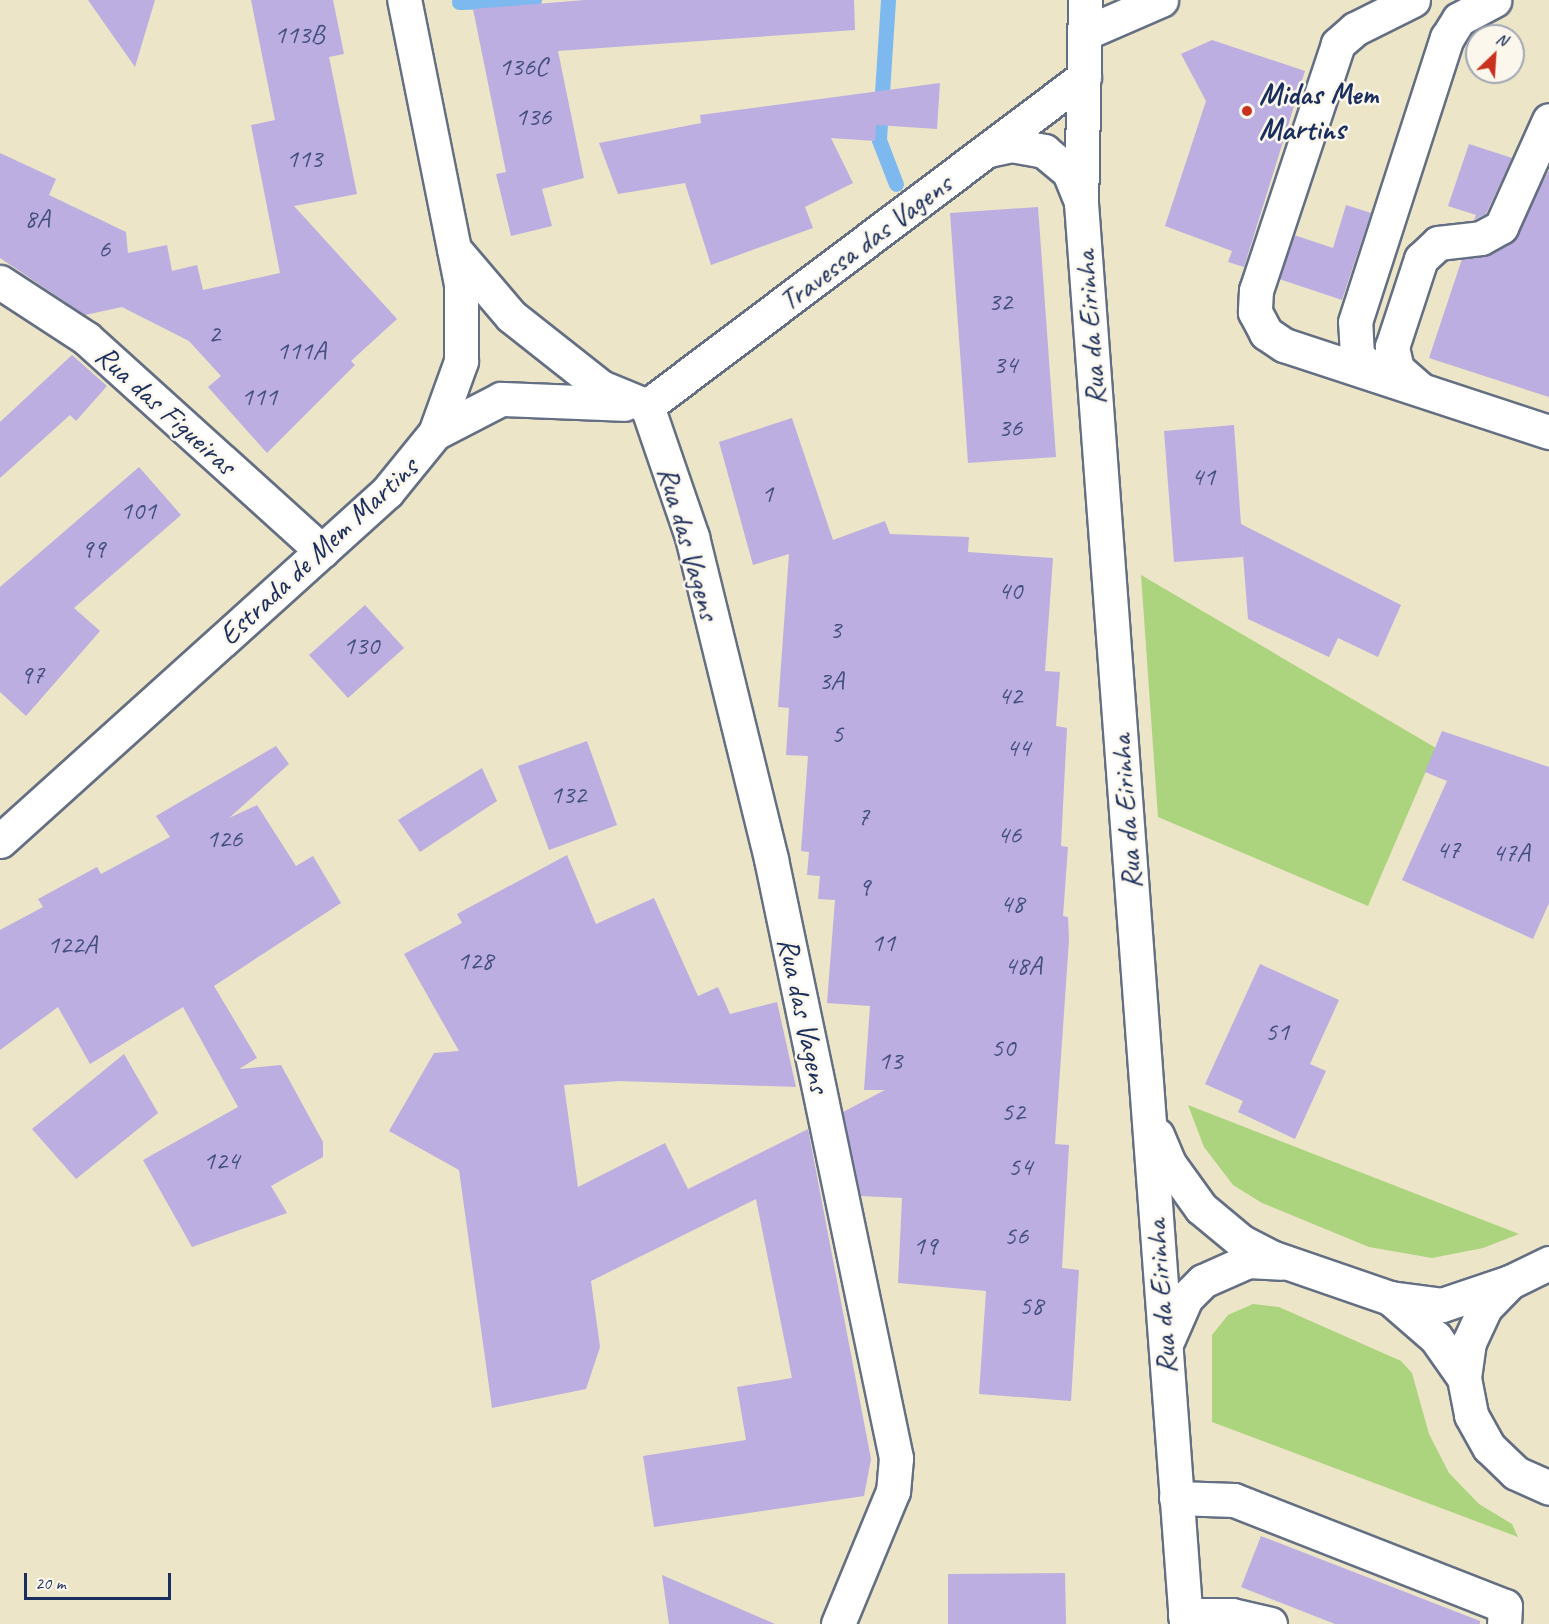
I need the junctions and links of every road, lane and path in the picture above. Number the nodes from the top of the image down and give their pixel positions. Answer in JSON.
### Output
{"nodes":[{"id":1,"x":404,"y":0,"type":"edge"},
{"id":2,"x":1085,"y":0,"type":"edge"},
{"id":3,"x":1161,"y":0,"type":"edge"},
{"id":4,"x":1413,"y":0,"type":"edge"},
{"id":5,"x":1494,"y":0,"type":"edge"},
{"id":6,"x":1085,"y":33,"type":"junction"},
{"id":7,"x":1084,"y":77,"type":"junction"},
{"id":8,"x":1549,"y":120,"type":"edge"},
{"id":9,"x":984,"y":152,"type":"junction"},
{"id":10,"x":1081,"y":203,"type":"junction"},
{"id":11,"x":454,"y":249,"type":"junction"},
{"id":12,"x":0,"y":282,"type":"edge"},
{"id":13,"x":1382,"y":377,"type":"junction"},
{"id":14,"x":1423,"y":390,"type":"junction"},
{"id":15,"x":647,"y":406,"type":"junction"},
{"id":16,"x":1549,"y":432,"type":"edge"},
{"id":17,"x":435,"y":433,"type":"junction"},
{"id":18,"x":322,"y":551,"type":"junction"},
{"id":19,"x":0,"y":841,"type":"edge"},
{"id":20,"x":1146,"y":1080,"type":"junction"},
{"id":21,"x":1547,"y":1259,"type":"edge"},
{"id":22,"x":1298,"y":1266,"type":"junction"},
{"id":23,"x":1510,"y":1281,"type":"junction"},
{"id":24,"x":1390,"y":1298,"type":"junction"},
{"id":25,"x":1165,"y":1349,"type":"junction"},
{"id":26,"x":1464,"y":1378,"type":"junction"},
{"id":27,"x":1516,"y":1473,"type":"junction"},
{"id":28,"x":1549,"y":1488,"type":"edge"},
{"id":29,"x":1176,"y":1498,"type":"junction"},
{"id":30,"x":1549,"y":1513,"type":"edge"},
{"id":31,"x":1185,"y":1619,"type":"edge"},
{"id":32,"x":838,"y":1624,"type":"edge"},
{"id":33,"x":1270,"y":1624,"type":"edge"},
{"id":34,"x":1504,"y":1624,"type":"edge"}],
"edges":[{"from":1,"to":11,"type":"street","name":"Estrada de Mem Martins"},
{"from":2,"to":6,"type":"street","name":"Rua da Eirinha"},
{"from":3,"to":6,"type":"street"},
{"from":4,"to":13,"type":"street"},
{"from":5,"to":13,"type":"street"},
{"from":6,"to":7,"type":"street","name":"Rua da Eirinha"},
{"from":7,"to":9,"type":"street","name":"Travessa das Vagens"},
{"from":7,"to":10,"type":"street","name":"Rua da Eirinha"},
{"from":8,"to":14,"type":"street"},
{"from":9,"to":10,"type":"street"},
{"from":9,"to":15,"type":"street","name":"Travessa das Vagens"},
{"from":10,"to":20,"type":"street","name":"Rua da Eirinha"},
{"from":11,"to":15,"type":"street"},
{"from":11,"to":17,"type":"street","name":"Estrada de Mem Martins"},
{"from":12,"to":18,"type":"street","name":"Rua das Figueiras"},
{"from":13,"to":14,"type":"street"},
{"from":14,"to":16,"type":"street"},
{"from":15,"to":17,"type":"street"},
{"from":15,"to":32,"type":"street","name":"Rua das Vagens"},
{"from":17,"to":18,"type":"street","name":"Estrada de Mem Martins"},
{"from":18,"to":19,"type":"street","name":"Estrada de Mem Martins"},
{"from":20,"to":22,"type":"street"},
{"from":20,"to":25,"type":"street","name":"Rua da Eirinha"},
{"from":21,"to":23,"type":"street"},
{"from":22,"to":24,"type":"street"},
{"from":22,"to":25,"type":"street"},
{"from":23,"to":24,"type":"street"},
{"from":23,"to":26,"type":"street"},
{"from":24,"to":26,"type":"street"},
{"from":25,"to":29,"type":"street","name":"Rua da Eirinha"},
{"from":26,"to":27,"type":"street"},
{"from":27,"to":28,"type":"street"},
{"from":27,"to":30,"type":"street"},
{"from":29,"to":31,"type":"street","name":"Rua da Eirinha"},
{"from":29,"to":34,"type":"street"},
{"from":31,"to":33,"type":"street"}]}
